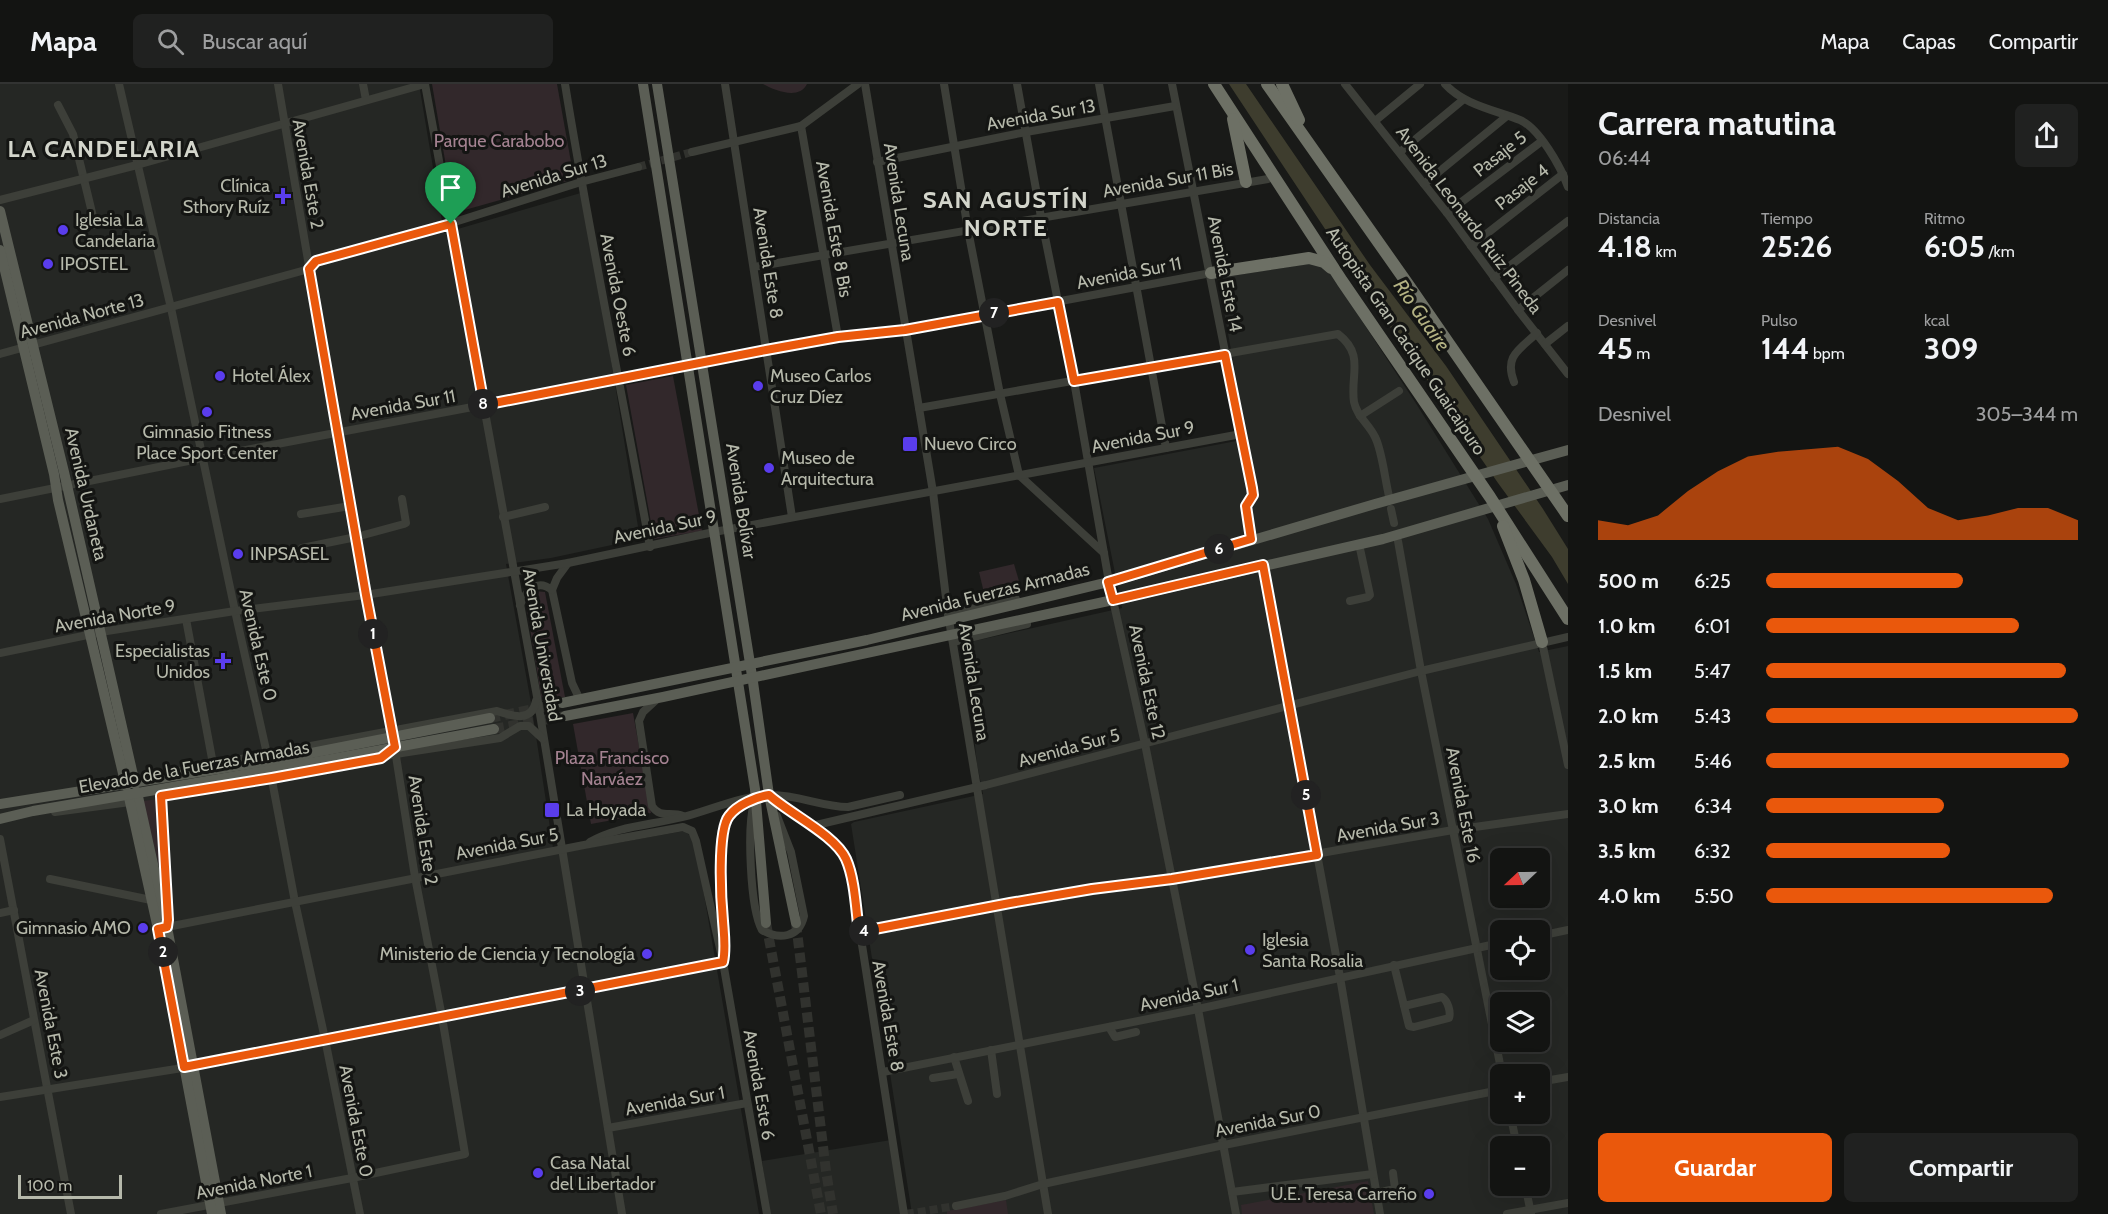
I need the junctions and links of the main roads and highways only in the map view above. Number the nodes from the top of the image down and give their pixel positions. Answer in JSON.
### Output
{"nodes":[{"id":1,"x":643,"y":84,"type":"edge"},
{"id":2,"x":657,"y":84,"type":"edge"},
{"id":3,"x":1214,"y":84,"type":"edge"},
{"id":4,"x":1267,"y":84,"type":"edge"},
{"id":5,"x":1282,"y":84,"type":"edge"},
{"id":6,"x":1224,"y":99,"type":"junction"},
{"id":7,"x":1313,"y":151,"type":"junction"},
{"id":8,"x":1246,"y":182,"type":"road end"},
{"id":9,"x":0,"y":212,"type":"edge"},
{"id":10,"x":0,"y":250,"type":"edge"},
{"id":11,"x":1211,"y":273,"type":"road end"},
{"id":12,"x":1342,"y":281,"type":"junction"},
{"id":13,"x":28,"y":346,"type":"junction"},
{"id":14,"x":1568,"y":450,"type":"edge"},
{"id":15,"x":1568,"y":485,"type":"edge"},
{"id":16,"x":1568,"y":516,"type":"edge"},
{"id":17,"x":1499,"y":517,"type":"dead end"},
{"id":18,"x":1568,"y":619,"type":"edge"},
{"id":19,"x":1542,"y":642,"type":"road end"},
{"id":20,"x":562,"y":703,"type":"tunnel mouth"},
{"id":21,"x":493,"y":715,"type":"tunnel mouth"},
{"id":22,"x":565,"y":716,"type":"tunnel mouth"},
{"id":23,"x":497,"y":734,"type":"tunnel mouth"},
{"id":24,"x":394,"y":742,"type":"junction"},
{"id":25,"x":376,"y":746,"type":"junction"},
{"id":26,"x":131,"y":788,"type":"junction"},
{"id":27,"x":0,"y":804,"type":"edge"},
{"id":28,"x":32,"y":806,"type":"junction"},
{"id":29,"x":0,"y":819,"type":"edge"},
{"id":30,"x":766,"y":923,"type":"tunnel mouth"},
{"id":31,"x":796,"y":923,"type":"tunnel mouth"},
{"id":32,"x":162,"y":928,"type":"junction"},
{"id":33,"x":216,"y":1209,"type":"edge"}],
"edges":[{"from":1,"to":30,"type":"main road","name":"Avenida Bolívar"},
{"from":2,"to":31,"type":"main road","name":"Avenida Bolívar"},
{"from":3,"to":6,"type":"highway","name":"Autopista Gran Cacique Guaicaipuro"},
{"from":4,"to":7,"type":"highway","name":"Autopista Gran Cacique Guaicaipuro"},
{"from":5,"to":7,"type":"highway"},
{"from":6,"to":8,"type":"highway"},
{"from":6,"to":12,"type":"highway","name":"Autopista Gran Cacique Guaicaipuro"},
{"from":7,"to":16,"type":"highway","name":"Autopista Gran Cacique Guaicaipuro"},
{"from":9,"to":13,"type":"main road","name":"Avenida Urdaneta"},
{"from":10,"to":13,"type":"main road","name":"Avenida Urdaneta"},
{"from":11,"to":12,"type":"highway"},
{"from":12,"to":18,"type":"highway","name":"Autopista Gran Cacique Guaicaipuro"},
{"from":13,"to":26,"type":"main road","name":"Avenida Urdaneta"},
{"from":14,"to":20,"type":"main road","name":"Avenida Fuerzas Armadas"},
{"from":15,"to":22,"type":"main road","name":"Avenida Fuerzas Armadas"},
{"from":17,"to":19,"type":"highway"},
{"from":21,"to":24,"type":"main road"},
{"from":23,"to":24,"type":"main road"},
{"from":24,"to":25,"type":"main road"},
{"from":24,"to":25,"type":"main road","name":"Elevado de la Fuerzas Armadas"},
{"from":25,"to":28,"type":"main road","name":"Elevado de la Fuerzas Armadas"},
{"from":26,"to":32,"type":"main road","name":"Avenida Urdaneta"},
{"from":26,"to":32,"type":"main road","name":"Avenida Urdaneta"},
{"from":27,"to":28,"type":"main road","name":"Elevado de la Fuerzas Armadas"},
{"from":28,"to":29,"type":"main road","name":"Elevado de la Fuerzas Armadas"},
{"from":32,"to":33,"type":"main road","name":"Avenida Urdaneta"}]}
